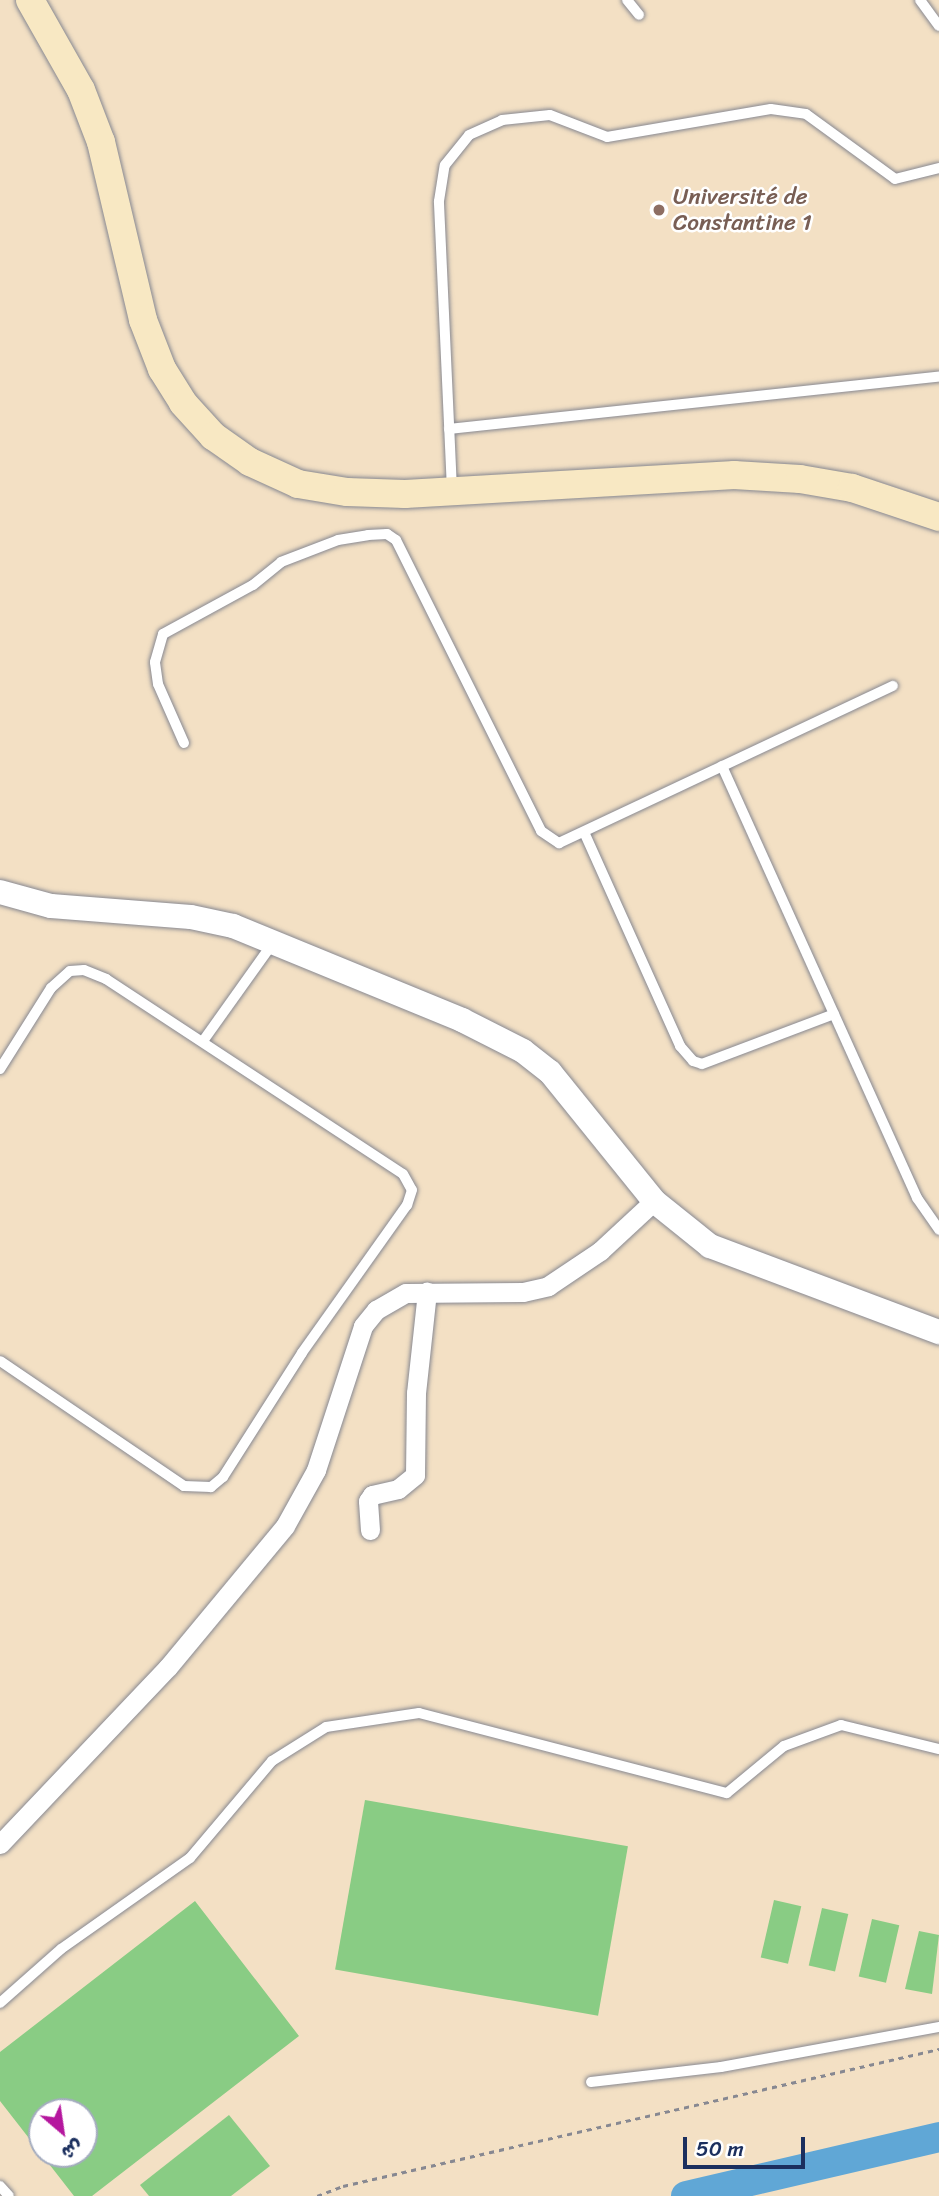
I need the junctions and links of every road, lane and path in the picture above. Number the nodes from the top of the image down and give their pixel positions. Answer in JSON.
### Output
{"nodes":[{"id":1,"x":30,"y":0,"type":"edge"},
{"id":2,"x":627,"y":0,"type":"edge"},
{"id":3,"x":920,"y":0,"type":"edge"},
{"id":4,"x":639,"y":15,"type":"dead end"},
{"id":5,"x":939,"y":26,"type":"edge"},
{"id":6,"x":939,"y":168,"type":"edge"},
{"id":7,"x":939,"y":377,"type":"edge"},
{"id":8,"x":449,"y":429,"type":"junction"},
{"id":9,"x":452,"y":490,"type":"junction"},
{"id":10,"x":939,"y":517,"type":"edge"},
{"id":11,"x":893,"y":685,"type":"dead end"},
{"id":12,"x":184,"y":743,"type":"dead end"},
{"id":13,"x":722,"y":766,"type":"junction"},
{"id":14,"x":584,"y":832,"type":"junction"},
{"id":15,"x":0,"y":892,"type":"edge"},
{"id":16,"x":276,"y":940,"type":"junction"},
{"id":17,"x":834,"y":1014,"type":"junction"},
{"id":18,"x":203,"y":1041,"type":"junction"},
{"id":19,"x":0,"y":1069,"type":"edge"},
{"id":20,"x":654,"y":1201,"type":"junction"},
{"id":21,"x":939,"y":1230,"type":"edge"},
{"id":22,"x":427,"y":1293,"type":"junction"},
{"id":23,"x":939,"y":1332,"type":"edge"},
{"id":24,"x":0,"y":1361,"type":"edge"},
{"id":25,"x":370,"y":1530,"type":"dead end"},
{"id":26,"x":939,"y":1749,"type":"edge"},
{"id":27,"x":0,"y":1844,"type":"edge"},
{"id":28,"x":0,"y":2003,"type":"edge"},
{"id":29,"x":939,"y":2027,"type":"edge"},
{"id":30,"x":939,"y":2049,"type":"edge"},
{"id":31,"x":591,"y":2082,"type":"dead end"},
{"id":32,"x":0,"y":2186,"type":"edge"},
{"id":33,"x":9,"y":2196,"type":"edge"},
{"id":34,"x":317,"y":2196,"type":"edge"}],
"edges":[{"from":1,"to":9,"type":"main road"},
{"from":2,"to":4,"type":"lane"},
{"from":3,"to":5,"type":"lane"},
{"from":6,"to":8,"type":"lane"},
{"from":7,"to":8,"type":"lane"},
{"from":8,"to":9,"type":"lane"},
{"from":9,"to":10,"type":"main road"},
{"from":11,"to":13,"type":"lane"},
{"from":12,"to":14,"type":"lane"},
{"from":13,"to":14,"type":"lane"},
{"from":13,"to":17,"type":"lane"},
{"from":14,"to":17,"type":"lane"},
{"from":15,"to":16,"type":"street"},
{"from":16,"to":18,"type":"lane"},
{"from":16,"to":20,"type":"street"},
{"from":17,"to":21,"type":"lane"},
{"from":18,"to":19,"type":"lane"},
{"from":18,"to":24,"type":"lane"},
{"from":20,"to":22,"type":"street"},
{"from":20,"to":23,"type":"street"},
{"from":22,"to":25,"type":"street"},
{"from":22,"to":27,"type":"street"},
{"from":26,"to":28,"type":"lane"},
{"from":29,"to":31,"type":"lane"},
{"from":30,"to":34,"type":"path"},
{"from":32,"to":33,"type":"lane"}]}
